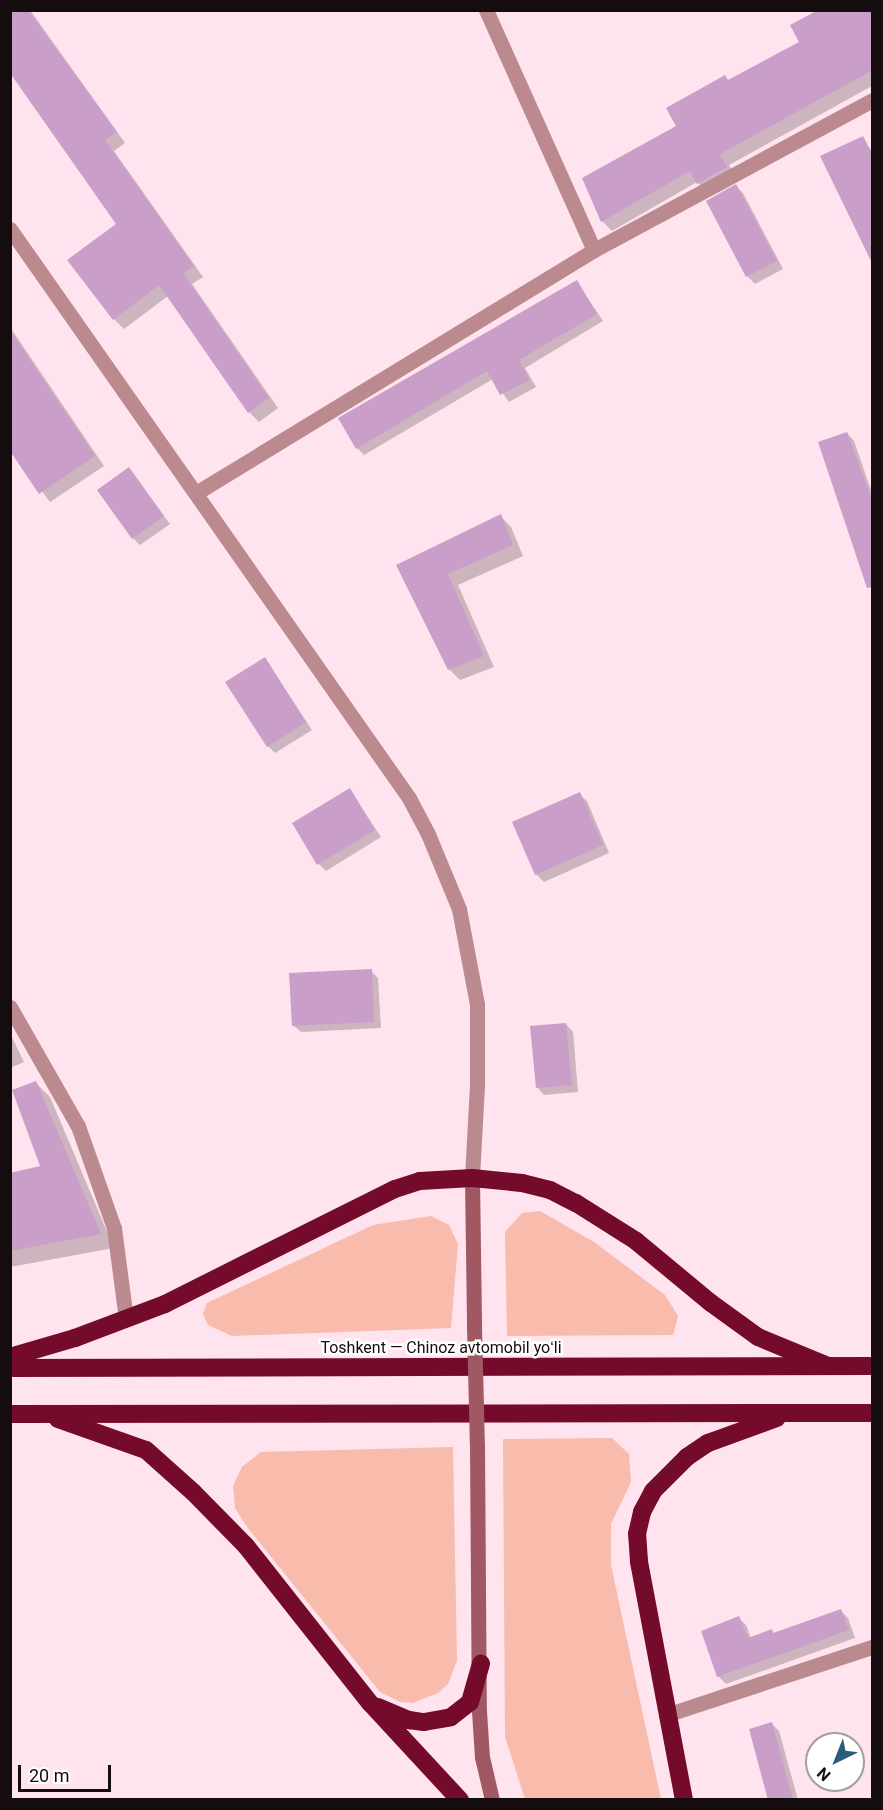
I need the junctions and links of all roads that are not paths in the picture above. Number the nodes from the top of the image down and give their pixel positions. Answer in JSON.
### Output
{"nodes":[{"id":1,"x":486,"y":10,"type":"edge"},
{"id":2,"x":873,"y":100,"type":"edge"},
{"id":3,"x":10,"y":229,"type":"edge"},
{"id":4,"x":594,"y":249,"type":"junction"},
{"id":5,"x":196,"y":493,"type":"junction"},
{"id":6,"x":10,"y":1007,"type":"edge"},
{"id":7,"x":472,"y":1178,"type":"junction"},
{"id":8,"x":126,"y":1319,"type":"junction"},
{"id":9,"x":10,"y":1357,"type":"edge"},
{"id":10,"x":828,"y":1366,"type":"junction"},
{"id":11,"x":873,"y":1366,"type":"edge"},
{"id":12,"x":10,"y":1368,"type":"edge"},
{"id":13,"x":793,"y":1413,"type":"junction"},
{"id":14,"x":873,"y":1413,"type":"edge"},
{"id":15,"x":10,"y":1414,"type":"edge"},
{"id":16,"x":42,"y":1414,"type":"junction"},
{"id":17,"x":873,"y":1647,"type":"edge"},
{"id":18,"x":481,"y":1664,"type":"junction"},
{"id":19,"x":371,"y":1704,"type":"junction"},
{"id":20,"x":666,"y":1715,"type":"junction"},
{"id":21,"x":460,"y":1800,"type":"edge"},
{"id":22,"x":492,"y":1800,"type":"edge"},
{"id":23,"x":684,"y":1800,"type":"edge"}],
"edges":[{"from":1,"to":4,"type":"street"},
{"from":2,"to":4,"type":"street"},
{"from":3,"to":5,"type":"street"},
{"from":4,"to":5,"type":"street"},
{"from":5,"to":7,"type":"street"},
{"from":6,"to":8,"type":"street"},
{"from":7,"to":8,"type":"highway"},
{"from":7,"to":10,"type":"highway"},
{"from":7,"to":18,"type":"main road","bridge":true},
{"from":8,"to":9,"type":"highway"},
{"from":10,"to":11,"type":"highway","name":"Toshkent — Chinoz avtomobil yoʻli"},
{"from":10,"to":12,"type":"highway","name":"Toshkent — Chinoz avtomobil yoʻli"},
{"from":13,"to":14,"type":"highway"},
{"from":13,"to":16,"type":"highway"},
{"from":13,"to":20,"type":"highway"},
{"from":15,"to":16,"type":"highway"},
{"from":16,"to":19,"type":"highway"},
{"from":17,"to":20,"type":"street"},
{"from":18,"to":19,"type":"highway"},
{"from":18,"to":22,"type":"main road"},
{"from":19,"to":21,"type":"highway"},
{"from":20,"to":23,"type":"highway"}]}
